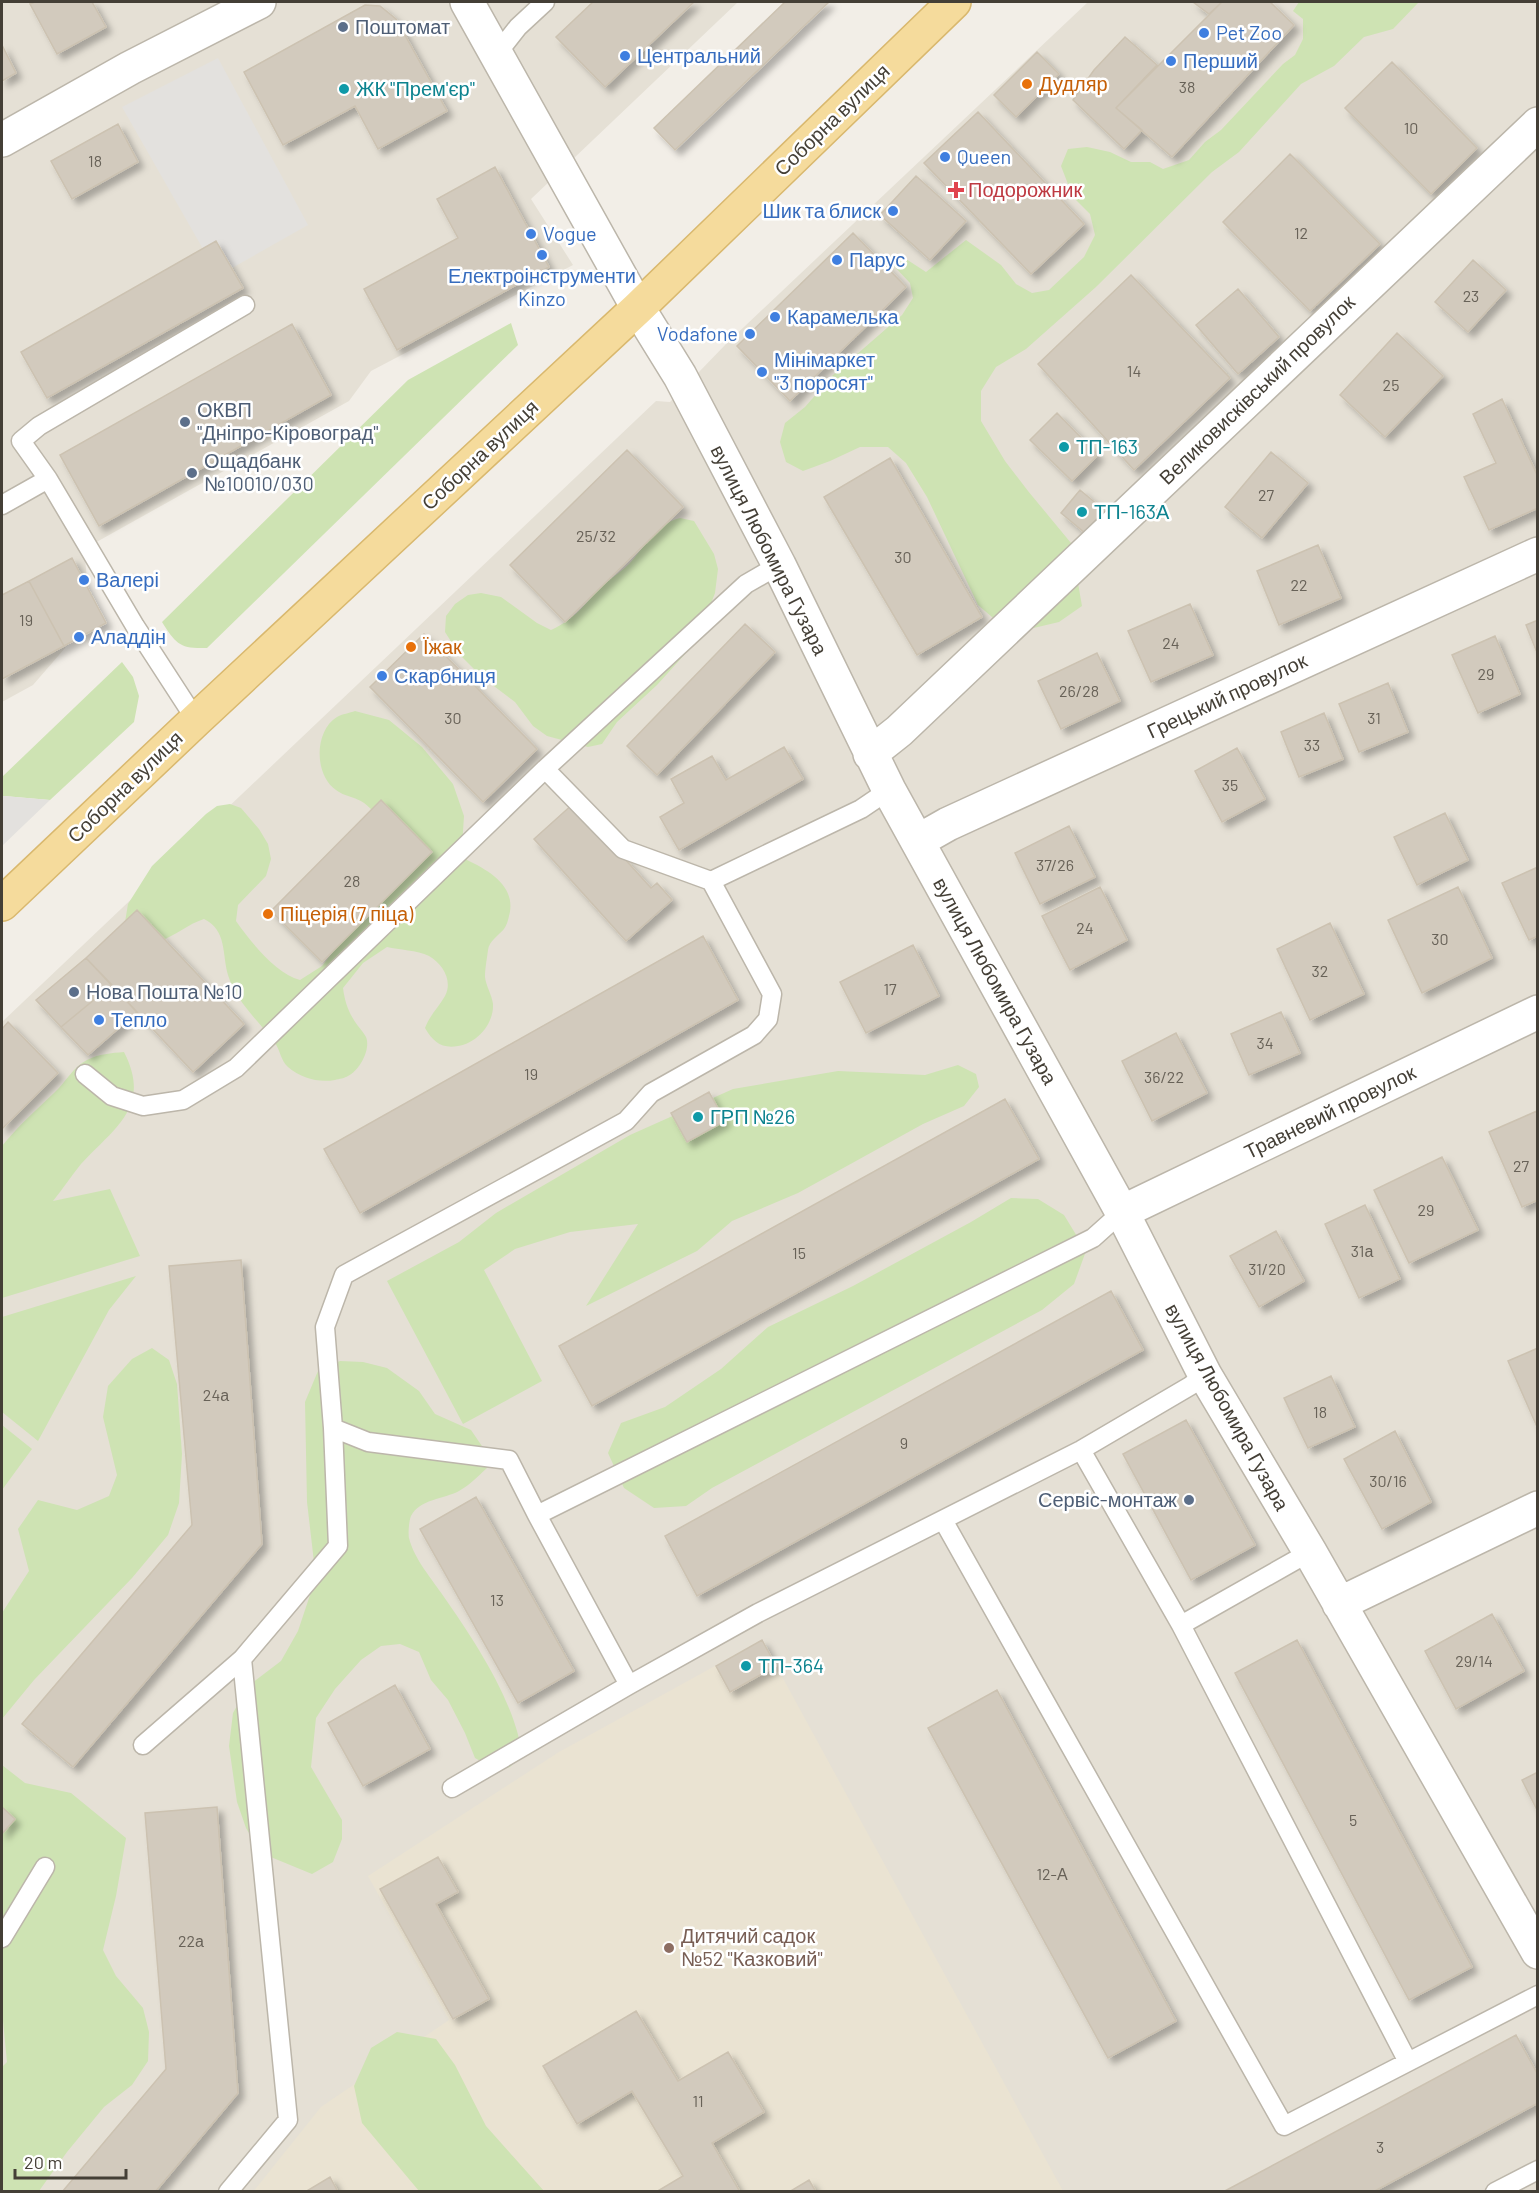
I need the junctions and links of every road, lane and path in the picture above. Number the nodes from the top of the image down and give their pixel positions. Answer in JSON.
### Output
{"nodes":[{"id":1,"x":259,"y":2,"type":"edge"},
{"id":2,"x":466,"y":2,"type":"edge"},
{"id":3,"x":545,"y":2,"type":"edge"},
{"id":4,"x":954,"y":2,"type":"edge"},
{"id":5,"x":496,"y":55,"type":"junction"},
{"id":6,"x":1538,"y":124,"type":"edge"},
{"id":7,"x":2,"y":140,"type":"edge"},
{"id":8,"x":245,"y":305,"type":"dead end"},
{"id":9,"x":638,"y":308,"type":"junction"},
{"id":10,"x":48,"y":479,"type":"junction"},
{"id":11,"x":2,"y":505,"type":"edge"},
{"id":12,"x":1538,"y":554,"type":"edge"},
{"id":13,"x":779,"y":565,"type":"junction"},
{"id":14,"x":196,"y":720,"type":"junction"},
{"id":15,"x":870,"y":754,"type":"junction"},
{"id":16,"x":545,"y":769,"type":"junction"},
{"id":17,"x":889,"y":790,"type":"junction"},
{"id":18,"x":918,"y":841,"type":"junction"},
{"id":19,"x":711,"y":881,"type":"junction"},
{"id":20,"x":2,"y":904,"type":"edge"},
{"id":21,"x":1538,"y":1012,"type":"edge"},
{"id":22,"x":85,"y":1074,"type":"dead end"},
{"id":23,"x":1122,"y":1212,"type":"junction"},
{"id":24,"x":1205,"y":1375,"type":"junction"},
{"id":25,"x":333,"y":1428,"type":"junction"},
{"id":26,"x":1081,"y":1450,"type":"junction"},
{"id":27,"x":1538,"y":1508,"type":"edge"},
{"id":28,"x":537,"y":1515,"type":"junction"},
{"id":29,"x":943,"y":1520,"type":"junction"},
{"id":30,"x":1310,"y":1552,"type":"junction"},
{"id":31,"x":1339,"y":1604,"type":"junction"},
{"id":32,"x":1181,"y":1625,"type":"junction"},
{"id":33,"x":242,"y":1659,"type":"junction"},
{"id":34,"x":629,"y":1685,"type":"junction"},
{"id":35,"x":143,"y":1745,"type":"dead end"},
{"id":36,"x":452,"y":1788,"type":"dead end"},
{"id":37,"x":45,"y":1868,"type":"dead end"},
{"id":38,"x":2,"y":1938,"type":"edge"},
{"id":39,"x":1538,"y":1952,"type":"edge"},
{"id":40,"x":1538,"y":1995,"type":"edge"},
{"id":41,"x":1408,"y":2062,"type":"junction"},
{"id":42,"x":1538,"y":2170,"type":"edge"},
{"id":43,"x":228,"y":2192,"type":"edge"},
{"id":44,"x":1495,"y":2192,"type":"edge"}],
"edges":[{"from":1,"to":7,"type":"street"},
{"from":2,"to":5,"type":"street","name":"вулиця Любомира Гузара"},
{"from":3,"to":5,"type":"lane"},
{"from":4,"to":9,"type":"main road","name":"Соборна вулиця"},
{"from":5,"to":9,"type":"street","name":"вулиця Любомира Гузара"},
{"from":6,"to":15,"type":"street","name":"Великовисківський провулок"},
{"from":8,"to":10,"type":"lane"},
{"from":9,"to":13,"type":"street","name":"вулиця Любомира Гузара"},
{"from":9,"to":14,"type":"main road","name":"Соборна вулиця"},
{"from":10,"to":11,"type":"lane"},
{"from":10,"to":14,"type":"lane"},
{"from":12,"to":18,"type":"street","name":"Грецький провулок"},
{"from":13,"to":15,"type":"street","name":"вулиця Любомира Гузара"},
{"from":13,"to":16,"type":"lane"},
{"from":14,"to":20,"type":"main road","name":"Соборна вулиця"},
{"from":15,"to":17,"type":"street","name":"вулиця Любомира Гузара"},
{"from":16,"to":19,"type":"lane"},
{"from":16,"to":22,"type":"lane"},
{"from":17,"to":18,"type":"street","name":"вулиця Любомира Гузара"},
{"from":17,"to":19,"type":"lane"},
{"from":18,"to":23,"type":"street","name":"вулиця Любомира Гузара"},
{"from":19,"to":25,"type":"lane"},
{"from":21,"to":23,"type":"street","name":"Травневий провулок"},
{"from":23,"to":24,"type":"street","name":"вулиця Любомира Гузара"},
{"from":23,"to":28,"type":"lane"},
{"from":24,"to":26,"type":"lane"},
{"from":24,"to":30,"type":"street","name":"вулиця Любомира Гузара"},
{"from":25,"to":28,"type":"lane"},
{"from":25,"to":33,"type":"lane"},
{"from":26,"to":29,"type":"lane"},
{"from":26,"to":32,"type":"lane"},
{"from":27,"to":31,"type":"street"},
{"from":28,"to":34,"type":"lane"},
{"from":29,"to":34,"type":"lane"},
{"from":29,"to":41,"type":"lane"},
{"from":30,"to":31,"type":"street","name":"вулиця Любомира Гузара"},
{"from":30,"to":32,"type":"lane"},
{"from":31,"to":39,"type":"street","name":"вулиця Любомира Гузара"},
{"from":32,"to":41,"type":"lane"},
{"from":33,"to":35,"type":"lane"},
{"from":33,"to":43,"type":"lane"},
{"from":34,"to":36,"type":"lane"},
{"from":37,"to":38,"type":"lane"},
{"from":40,"to":41,"type":"lane"},
{"from":42,"to":44,"type":"lane"}]}
